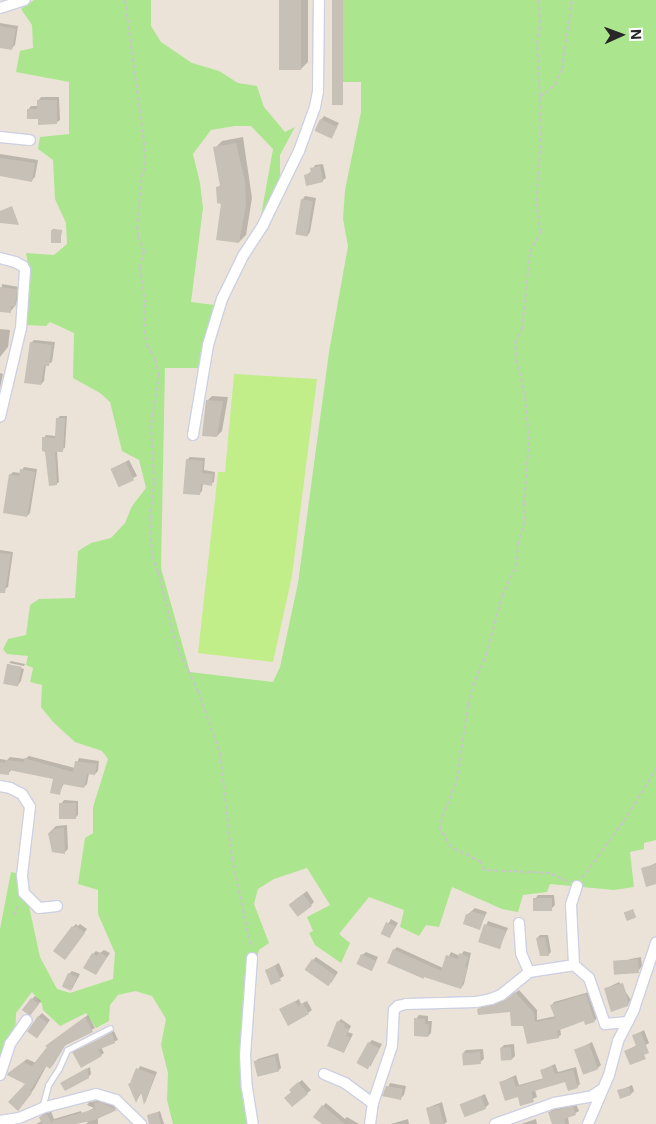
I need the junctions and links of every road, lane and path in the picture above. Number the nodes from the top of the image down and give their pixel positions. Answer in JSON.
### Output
{"nodes":[{"id":1,"x":126,"y":0,"type":"edge"},
{"id":2,"x":319,"y":0,"type":"edge"},
{"id":3,"x":539,"y":0,"type":"edge"},
{"id":4,"x":572,"y":0,"type":"edge"},
{"id":5,"x":23,"y":1,"type":"edge"},
{"id":6,"x":0,"y":8,"type":"edge"},
{"id":7,"x":540,"y":97,"type":"junction"},
{"id":8,"x":0,"y":137,"type":"edge"},
{"id":9,"x":30,"y":140,"type":"dead end"},
{"id":10,"x":0,"y":258,"type":"edge"},
{"id":11,"x":0,"y":417,"type":"edge"},
{"id":12,"x":193,"y":435,"type":"dead end"},
{"id":13,"x":656,"y":769,"type":"edge"},
{"id":14,"x":0,"y":786,"type":"edge"},
{"id":15,"x":577,"y":886,"type":"junction"},
{"id":16,"x":57,"y":906,"type":"dead end"},
{"id":17,"x":519,"y":923,"type":"dead end"},
{"id":18,"x":656,"y":944,"type":"edge"},
{"id":19,"x":252,"y":958,"type":"joint"},
{"id":20,"x":574,"y":965,"type":"junction"},
{"id":21,"x":529,"y":972,"type":"junction"},
{"id":22,"x":27,"y":1020,"type":"dead end"},
{"id":23,"x":628,"y":1022,"type":"junction"},
{"id":24,"x":110,"y":1028,"type":"dead end"},
{"id":25,"x":324,"y":1074,"type":"dead end"},
{"id":26,"x":0,"y":1075,"type":"edge"},
{"id":27,"x":601,"y":1090,"type":"junction"},
{"id":28,"x":373,"y":1103,"type":"junction"},
{"id":29,"x":42,"y":1108,"type":"junction"},
{"id":30,"x":0,"y":1121,"type":"edge"},
{"id":31,"x":141,"y":1124,"type":"edge"},
{"id":32,"x":253,"y":1124,"type":"edge"},
{"id":33,"x":370,"y":1124,"type":"edge"},
{"id":34,"x":495,"y":1124,"type":"edge"},
{"id":35,"x":588,"y":1124,"type":"edge"}],
"edges":[{"from":1,"to":19,"type":"path"},
{"from":2,"to":12,"type":"street"},
{"from":3,"to":7,"type":"path"},
{"from":4,"to":7,"type":"path"},
{"from":5,"to":6,"type":"street"},
{"from":7,"to":15,"type":"path"},
{"from":8,"to":9,"type":"street"},
{"from":10,"to":11,"type":"street"},
{"from":13,"to":15,"type":"path"},
{"from":14,"to":16,"type":"street"},
{"from":15,"to":20,"type":"street"},
{"from":17,"to":21,"type":"street"},
{"from":18,"to":23,"type":"street"},
{"from":19,"to":32,"type":"street"},
{"from":20,"to":21,"type":"street"},
{"from":20,"to":23,"type":"street"},
{"from":21,"to":28,"type":"street"},
{"from":22,"to":26,"type":"street"},
{"from":23,"to":27,"type":"street"},
{"from":24,"to":29,"type":"lane"},
{"from":25,"to":28,"type":"street"},
{"from":27,"to":34,"type":"street"},
{"from":27,"to":35,"type":"street"},
{"from":28,"to":33,"type":"street"},
{"from":29,"to":30,"type":"street"},
{"from":29,"to":31,"type":"street"}]}
